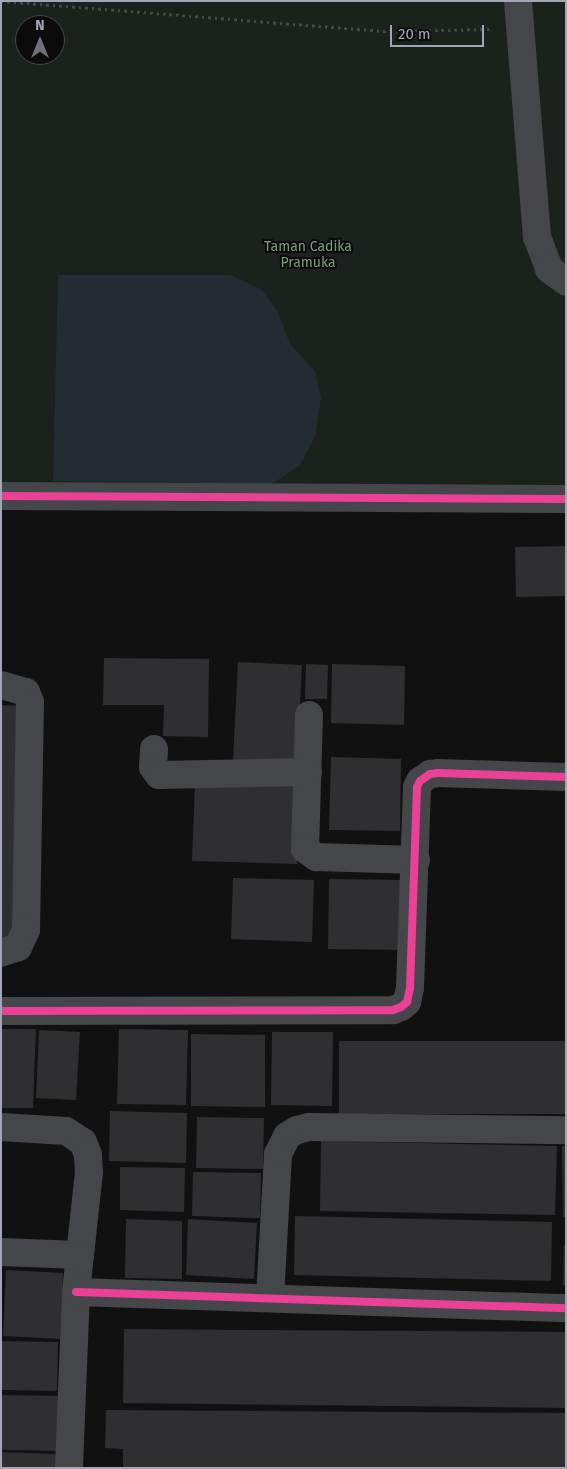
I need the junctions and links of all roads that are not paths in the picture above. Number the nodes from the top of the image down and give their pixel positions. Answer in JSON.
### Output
{"nodes":[{"id":1,"x":518,"y":1,"type":"edge"},
{"id":2,"x":566,"y":282,"type":"edge"},
{"id":3,"x":1,"y":496,"type":"edge"},
{"id":4,"x":566,"y":499,"type":"edge"},
{"id":5,"x":1,"y":685,"type":"edge"},
{"id":6,"x":308,"y":715,"type":"dead end"},
{"id":7,"x":154,"y":748,"type":"dead end"},
{"id":8,"x":308,"y":772,"type":"junction"},
{"id":9,"x":566,"y":777,"type":"edge"},
{"id":10,"x":416,"y":860,"type":"junction"},
{"id":11,"x":1,"y":953,"type":"edge"},
{"id":12,"x":1,"y":1011,"type":"edge"},
{"id":13,"x":1,"y":1127,"type":"edge"},
{"id":14,"x":566,"y":1130,"type":"edge"},
{"id":15,"x":1,"y":1252,"type":"edge"},
{"id":16,"x":80,"y":1255,"type":"junction"},
{"id":17,"x":76,"y":1292,"type":"junction"},
{"id":18,"x":270,"y":1298,"type":"junction"},
{"id":19,"x":566,"y":1308,"type":"edge"},
{"id":20,"x":69,"y":1468,"type":"edge"}],
"edges":[{"from":1,"to":2,"type":"street"},
{"from":3,"to":4,"type":"street"},
{"from":5,"to":11,"type":"street"},
{"from":6,"to":8,"type":"street"},
{"from":7,"to":8,"type":"street"},
{"from":8,"to":10,"type":"street"},
{"from":9,"to":10,"type":"street"},
{"from":10,"to":12,"type":"street"},
{"from":13,"to":16,"type":"street"},
{"from":14,"to":18,"type":"street"},
{"from":15,"to":16,"type":"street"},
{"from":16,"to":17,"type":"street"},
{"from":17,"to":18,"type":"street"},
{"from":17,"to":20,"type":"street"},
{"from":18,"to":19,"type":"street"}]}
